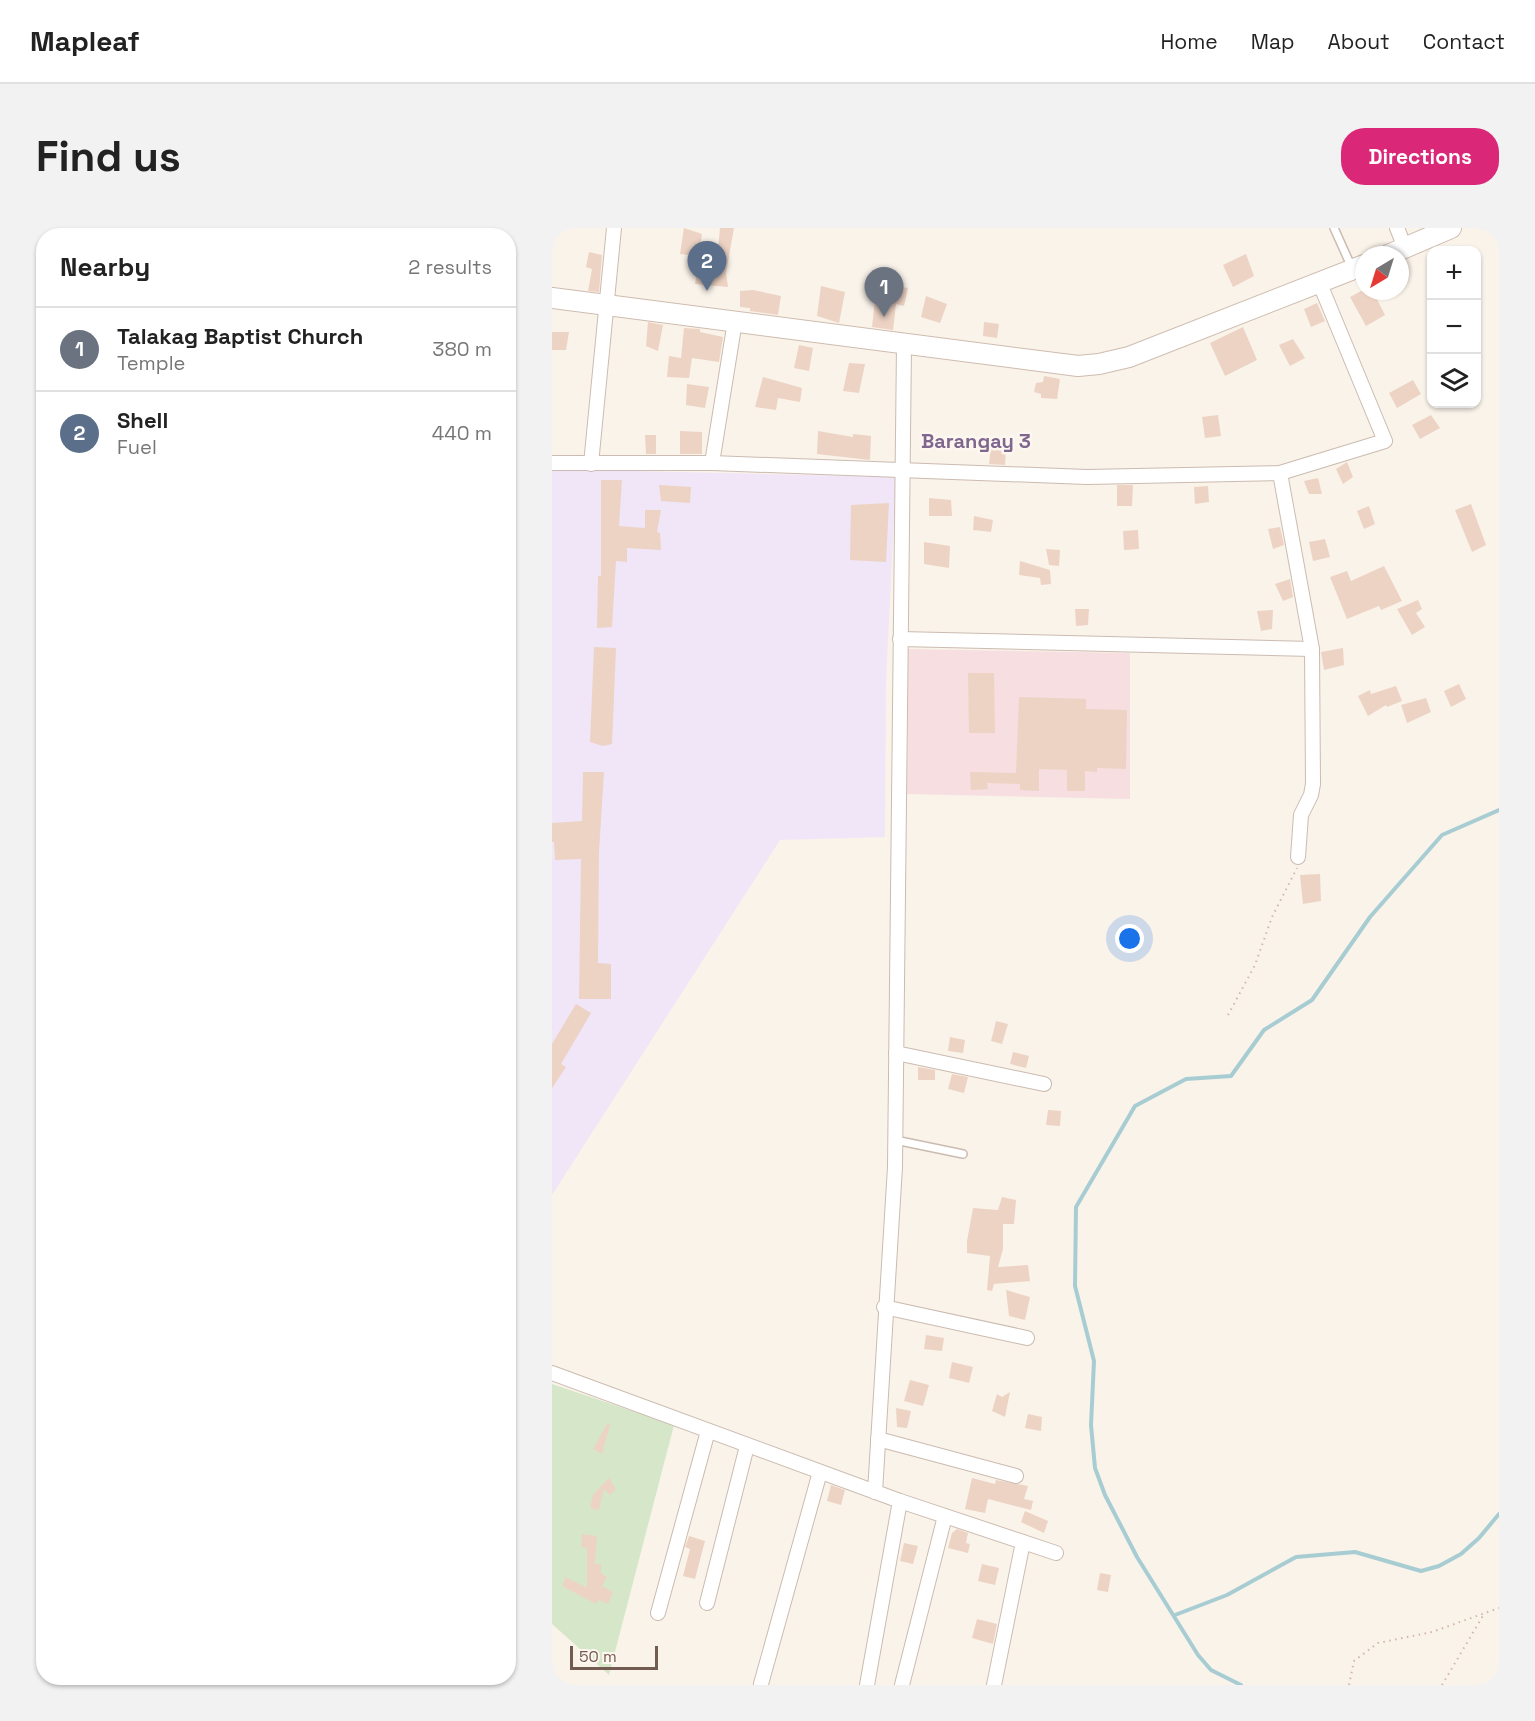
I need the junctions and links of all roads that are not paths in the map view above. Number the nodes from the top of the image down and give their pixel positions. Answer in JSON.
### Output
{"nodes":[{"id":1,"x":614,"y":228,"type":"edge"},
{"id":2,"x":1334,"y":228,"type":"edge"},
{"id":3,"x":1397,"y":228,"type":"edge"},
{"id":4,"x":1451,"y":228,"type":"edge"},
{"id":5,"x":1396,"y":246,"type":"edge"},
{"id":6,"x":1408,"y":246,"type":"edge"},
{"id":7,"x":1355,"y":263,"type":"edge"},
{"id":8,"x":1355,"y":269,"type":"edge"},
{"id":9,"x":1320,"y":284,"type":"junction"},
{"id":10,"x":552,"y":298,"type":"edge"},
{"id":11,"x":607,"y":305,"type":"junction"},
{"id":12,"x":735,"y":321,"type":"junction"},
{"id":13,"x":904,"y":344,"type":"junction"},
{"id":14,"x":552,"y":463,"type":"edge"},
{"id":15,"x":712,"y":463,"type":"junction"},
{"id":16,"x":591,"y":464,"type":"junction"},
{"id":17,"x":903,"y":468,"type":"junction"},
{"id":18,"x":1280,"y":473,"type":"junction"},
{"id":19,"x":900,"y":639,"type":"junction"},
{"id":20,"x":1312,"y":649,"type":"junction"},
{"id":21,"x":1298,"y":857,"type":"road end"},
{"id":22,"x":896,"y":1053,"type":"junction"},
{"id":23,"x":1044,"y":1084,"type":"dead end"},
{"id":24,"x":895,"y":1140,"type":"junction"},
{"id":25,"x":963,"y":1154,"type":"dead end"},
{"id":26,"x":884,"y":1307,"type":"junction"},
{"id":27,"x":1027,"y":1338,"type":"dead end"},
{"id":28,"x":552,"y":1373,"type":"edge"},
{"id":29,"x":708,"y":1431,"type":"junction"},
{"id":30,"x":878,"y":1439,"type":"junction"},
{"id":31,"x":747,"y":1446,"type":"junction"},
{"id":32,"x":820,"y":1472,"type":"junction"},
{"id":33,"x":1016,"y":1476,"type":"dead end"},
{"id":34,"x":875,"y":1492,"type":"junction"},
{"id":35,"x":900,"y":1501,"type":"junction"},
{"id":36,"x":945,"y":1516,"type":"junction"},
{"id":37,"x":1023,"y":1542,"type":"junction"},
{"id":38,"x":1056,"y":1553,"type":"dead end"},
{"id":39,"x":707,"y":1603,"type":"dead end"},
{"id":40,"x":658,"y":1613,"type":"dead end"},
{"id":41,"x":761,"y":1684,"type":"edge"},
{"id":42,"x":867,"y":1685,"type":"edge"},
{"id":43,"x":902,"y":1685,"type":"edge"},
{"id":44,"x":994,"y":1685,"type":"edge"}],
"edges":[{"from":1,"to":11,"type":"street"},
{"from":2,"to":7,"type":"lane"},
{"from":3,"to":5,"type":"street"},
{"from":4,"to":6,"type":"main road"},
{"from":8,"to":9,"type":"main road"},
{"from":9,"to":13,"type":"main road"},
{"from":9,"to":18,"type":"street"},
{"from":10,"to":11,"type":"main road"},
{"from":11,"to":12,"type":"main road"},
{"from":11,"to":16,"type":"street"},
{"from":12,"to":13,"type":"main road"},
{"from":12,"to":15,"type":"street"},
{"from":13,"to":17,"type":"street"},
{"from":14,"to":16,"type":"street"},
{"from":15,"to":16,"type":"street"},
{"from":15,"to":17,"type":"street"},
{"from":17,"to":18,"type":"street"},
{"from":17,"to":19,"type":"street"},
{"from":18,"to":20,"type":"street"},
{"from":19,"to":20,"type":"street"},
{"from":19,"to":22,"type":"street"},
{"from":20,"to":21,"type":"street"},
{"from":22,"to":23,"type":"street"},
{"from":22,"to":24,"type":"street"},
{"from":24,"to":25,"type":"lane"},
{"from":24,"to":26,"type":"street"},
{"from":26,"to":27,"type":"street"},
{"from":26,"to":30,"type":"street"},
{"from":28,"to":29,"type":"street"},
{"from":29,"to":31,"type":"street"},
{"from":29,"to":40,"type":"street"},
{"from":30,"to":33,"type":"street"},
{"from":30,"to":34,"type":"street"},
{"from":31,"to":32,"type":"street"},
{"from":31,"to":39,"type":"street"},
{"from":32,"to":34,"type":"street"},
{"from":32,"to":41,"type":"street"},
{"from":34,"to":35,"type":"street"},
{"from":35,"to":36,"type":"street"},
{"from":35,"to":42,"type":"street"},
{"from":36,"to":37,"type":"street"},
{"from":36,"to":43,"type":"street"},
{"from":37,"to":38,"type":"street"},
{"from":37,"to":44,"type":"street"}]}
